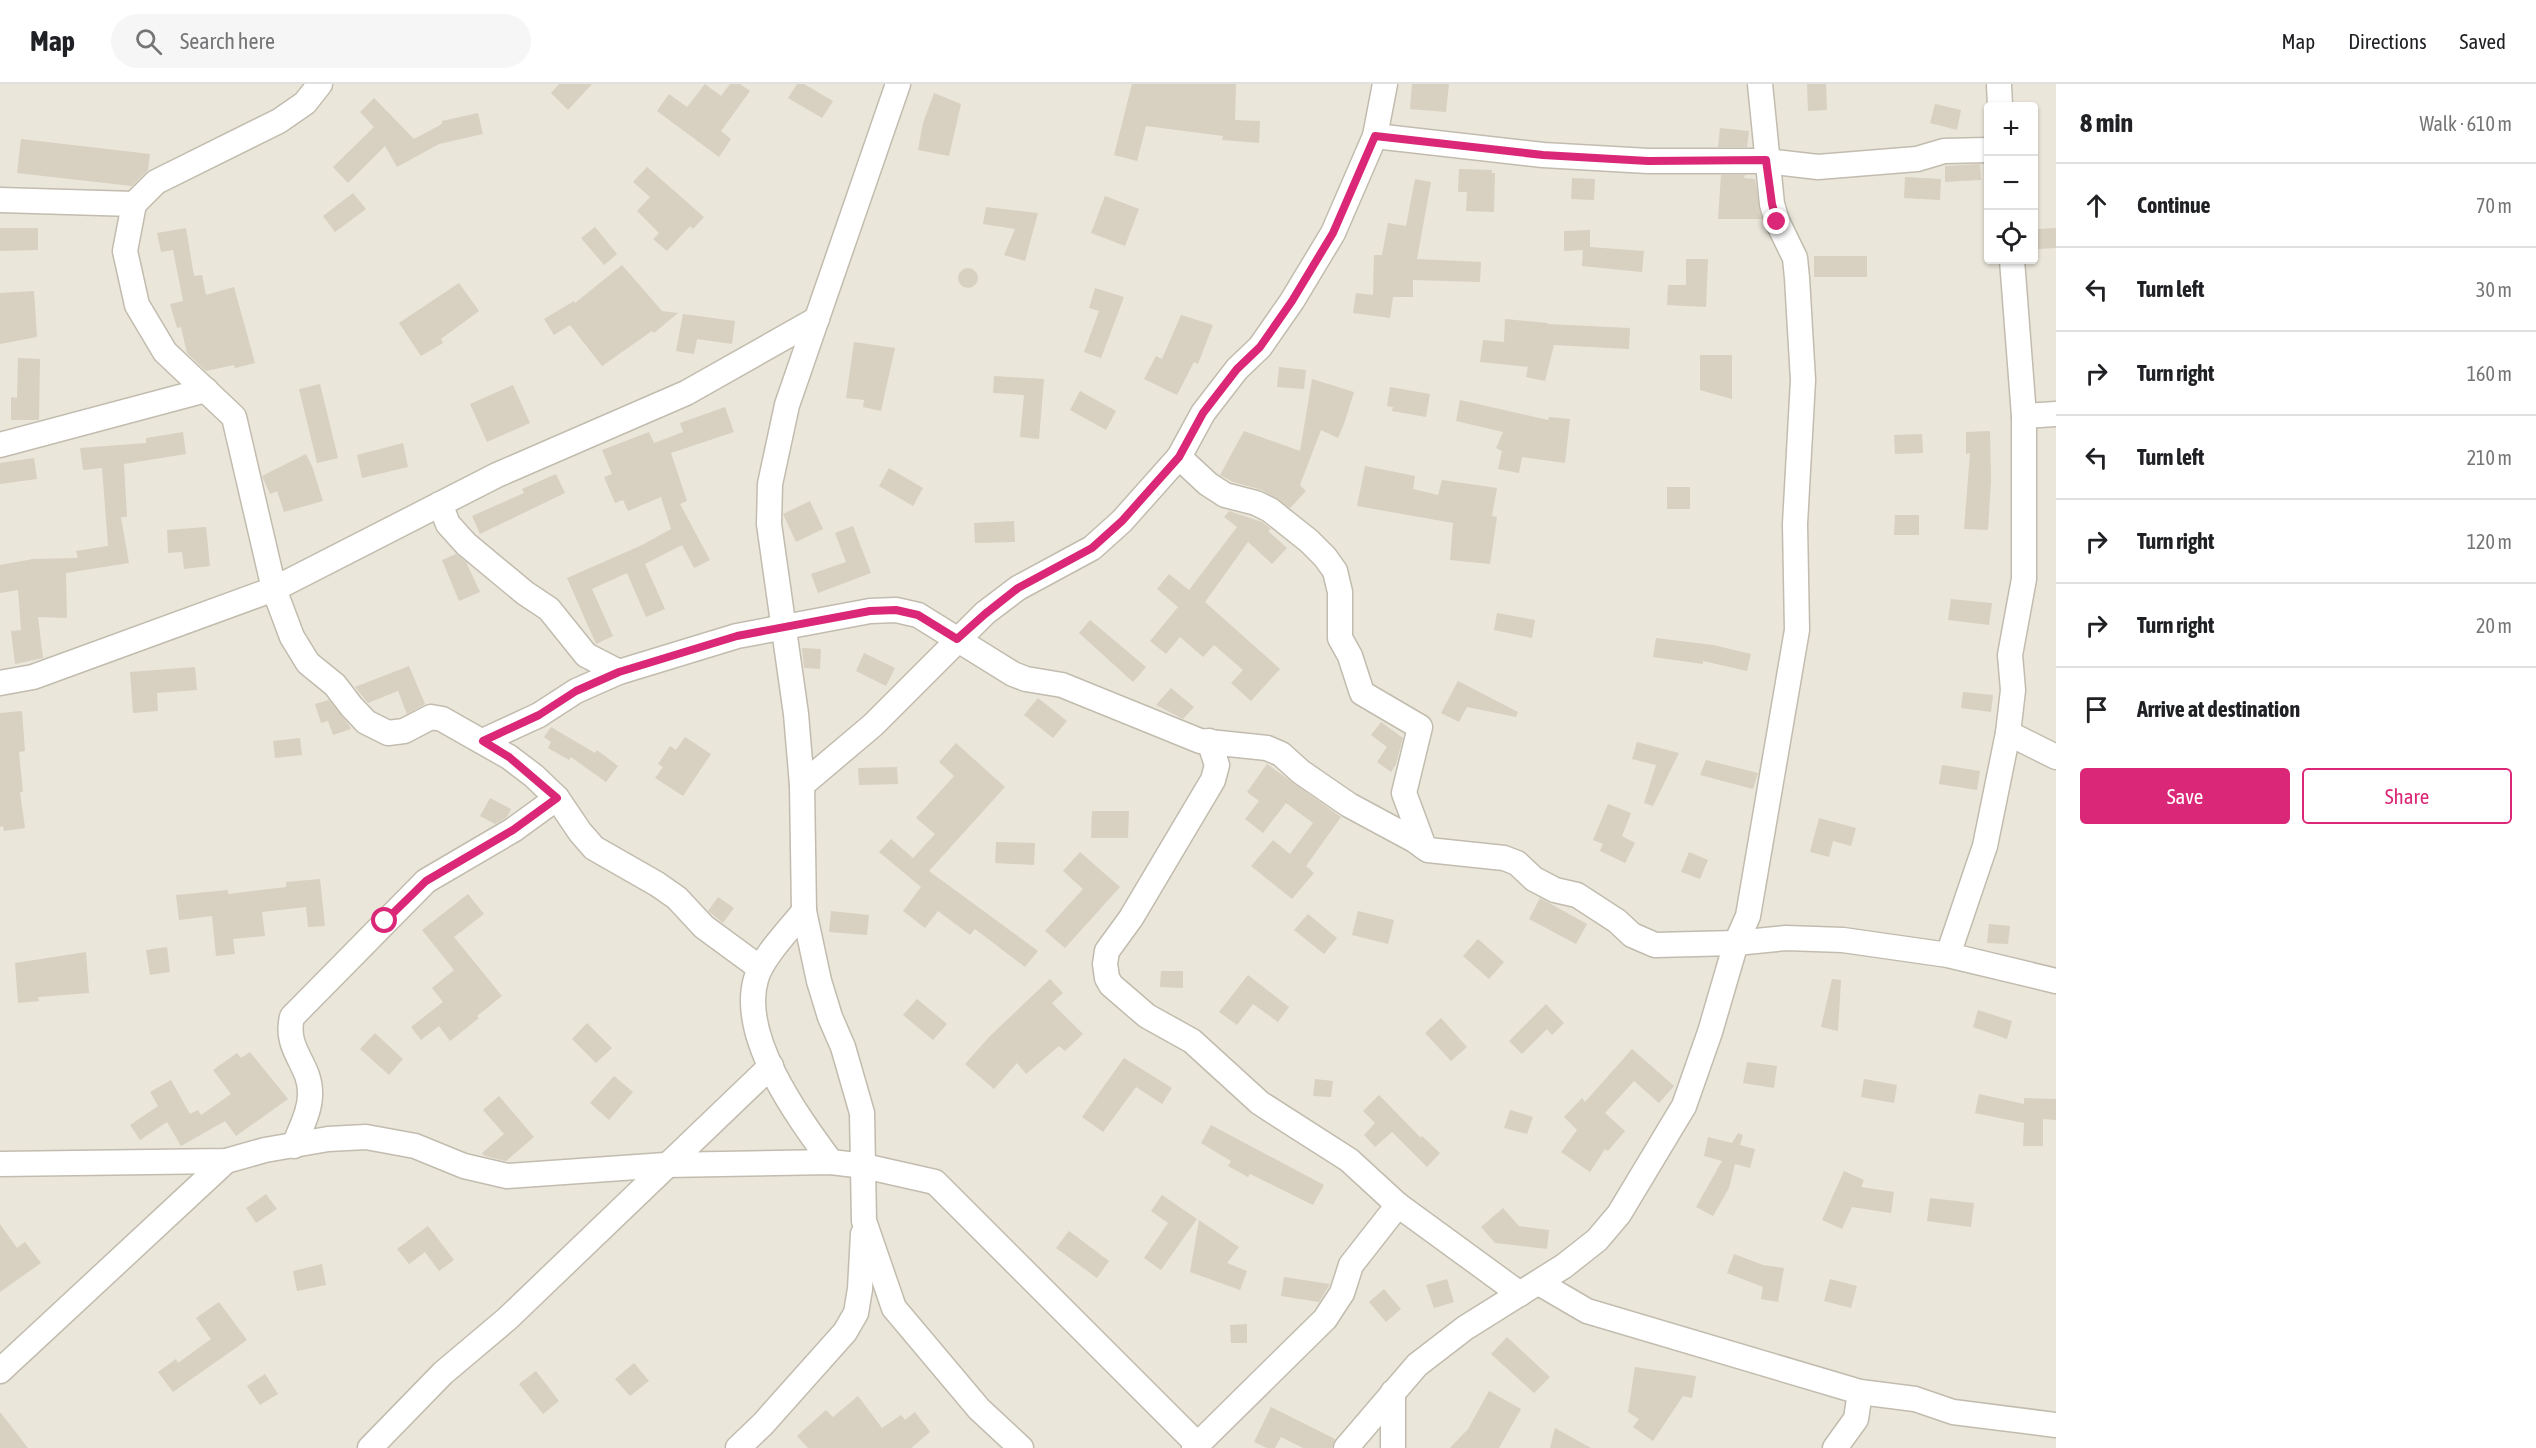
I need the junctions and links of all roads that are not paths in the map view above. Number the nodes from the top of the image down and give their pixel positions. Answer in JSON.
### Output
{"nodes":[{"id":1,"x":320,"y":84,"type":"edge"},
{"id":2,"x":898,"y":84,"type":"edge"},
{"id":3,"x":1385,"y":84,"type":"edge"},
{"id":4,"x":1760,"y":84,"type":"edge"},
{"id":5,"x":1999,"y":84,"type":"edge"},
{"id":6,"x":2000,"y":102,"type":"edge"},
{"id":7,"x":1375,"y":136,"type":"junction"},
{"id":8,"x":1984,"y":150,"type":"edge"},
{"id":9,"x":1766,"y":160,"type":"junction"},
{"id":10,"x":0,"y":200,"type":"edge"},
{"id":11,"x":134,"y":204,"type":"junction"},
{"id":12,"x":2012,"y":264,"type":"edge"},
{"id":13,"x":817,"y":319,"type":"junction"},
{"id":14,"x":206,"y":390,"type":"junction"},
{"id":15,"x":2056,"y":414,"type":"edge"},
{"id":16,"x":2024,"y":416,"type":"junction"},
{"id":17,"x":0,"y":445,"type":"edge"},
{"id":18,"x":1179,"y":457,"type":"junction"},
{"id":19,"x":440,"y":504,"type":"junction"},
{"id":20,"x":274,"y":589,"type":"junction"},
{"id":21,"x":784,"y":628,"type":"junction"},
{"id":22,"x":957,"y":639,"type":"junction"},
{"id":23,"x":619,"y":672,"type":"junction"},
{"id":24,"x":0,"y":683,"type":"edge"},
{"id":25,"x":2008,"y":733,"type":"junction"},
{"id":26,"x":483,"y":741,"type":"junction"},
{"id":27,"x":1209,"y":741,"type":"junction"},
{"id":28,"x":2056,"y":757,"type":"edge"},
{"id":29,"x":802,"y":784,"type":"junction"},
{"id":30,"x":557,"y":798,"type":"junction"},
{"id":31,"x":1424,"y":847,"type":"junction"},
{"id":32,"x":804,"y":911,"type":"junction"},
{"id":33,"x":1736,"y":944,"type":"junction"},
{"id":34,"x":1948,"y":955,"type":"junction"},
{"id":35,"x":760,"y":968,"type":"junction"},
{"id":36,"x":2056,"y":981,"type":"edge"},
{"id":37,"x":771,"y":1066,"type":"junction"},
{"id":38,"x":294,"y":1146,"type":"junction"},
{"id":39,"x":226,"y":1161,"type":"junction"},
{"id":40,"x":831,"y":1162,"type":"junction"},
{"id":41,"x":0,"y":1164,"type":"edge"},
{"id":42,"x":665,"y":1165,"type":"junction"},
{"id":43,"x":864,"y":1166,"type":"junction"},
{"id":44,"x":1398,"y":1205,"type":"junction"},
{"id":45,"x":864,"y":1221,"type":"junction"},
{"id":46,"x":1529,"y":1289,"type":"junction"},
{"id":47,"x":0,"y":1371,"type":"edge"},
{"id":48,"x":1393,"y":1392,"type":"junction"},
{"id":49,"x":1860,"y":1392,"type":"junction"},
{"id":50,"x":2056,"y":1425,"type":"edge"},
{"id":51,"x":1196,"y":1446,"type":"edge"},
{"id":52,"x":369,"y":1448,"type":"edge"},
{"id":53,"x":738,"y":1448,"type":"edge"},
{"id":54,"x":1021,"y":1448,"type":"edge"},
{"id":55,"x":1346,"y":1448,"type":"edge"},
{"id":56,"x":1393,"y":1448,"type":"edge"},
{"id":57,"x":1835,"y":1448,"type":"edge"}],
"edges":[{"from":1,"to":11,"type":"street"},
{"from":2,"to":13,"type":"street"},
{"from":3,"to":7,"type":"street"},
{"from":4,"to":9,"type":"street"},
{"from":5,"to":6,"type":"street"},
{"from":7,"to":9,"type":"street"},
{"from":7,"to":18,"type":"street"},
{"from":8,"to":9,"type":"street"},
{"from":9,"to":33,"type":"street"},
{"from":10,"to":11,"type":"street"},
{"from":11,"to":14,"type":"street"},
{"from":12,"to":16,"type":"street"},
{"from":13,"to":19,"type":"street"},
{"from":13,"to":21,"type":"street"},
{"from":14,"to":17,"type":"street"},
{"from":14,"to":20,"type":"street"},
{"from":15,"to":16,"type":"street"},
{"from":16,"to":25,"type":"street"},
{"from":18,"to":22,"type":"street"},
{"from":18,"to":31,"type":"street"},
{"from":19,"to":20,"type":"street"},
{"from":19,"to":23,"type":"street"},
{"from":20,"to":24,"type":"street"},
{"from":20,"to":26,"type":"street"},
{"from":21,"to":22,"type":"street"},
{"from":21,"to":23,"type":"street"},
{"from":21,"to":29,"type":"street"},
{"from":22,"to":27,"type":"street"},
{"from":22,"to":29,"type":"street"},
{"from":23,"to":26,"type":"street"},
{"from":25,"to":28,"type":"street"},
{"from":25,"to":34,"type":"street"},
{"from":26,"to":30,"type":"street"},
{"from":27,"to":31,"type":"street"},
{"from":27,"to":44,"type":"street"},
{"from":29,"to":32,"type":"street"},
{"from":30,"to":35,"type":"street"},
{"from":30,"to":38,"type":"street"},
{"from":31,"to":33,"type":"street"},
{"from":32,"to":35,"type":"street"},
{"from":32,"to":43,"type":"street"},
{"from":33,"to":34,"type":"street"},
{"from":33,"to":46,"type":"street"},
{"from":34,"to":36,"type":"street"},
{"from":35,"to":37,"type":"street"},
{"from":37,"to":40,"type":"street"},
{"from":37,"to":42,"type":"street"},
{"from":38,"to":39,"type":"street"},
{"from":38,"to":42,"type":"street"},
{"from":39,"to":41,"type":"street"},
{"from":39,"to":47,"type":"street"},
{"from":40,"to":42,"type":"street"},
{"from":40,"to":43,"type":"street"},
{"from":42,"to":52,"type":"street"},
{"from":43,"to":45,"type":"street"},
{"from":43,"to":51,"type":"street"},
{"from":44,"to":46,"type":"street"},
{"from":44,"to":51,"type":"street"},
{"from":45,"to":53,"type":"street"},
{"from":45,"to":54,"type":"street"},
{"from":46,"to":48,"type":"street"},
{"from":46,"to":49,"type":"street"},
{"from":48,"to":55,"type":"street"},
{"from":48,"to":56,"type":"street"},
{"from":49,"to":50,"type":"street"},
{"from":49,"to":57,"type":"street"}]}
